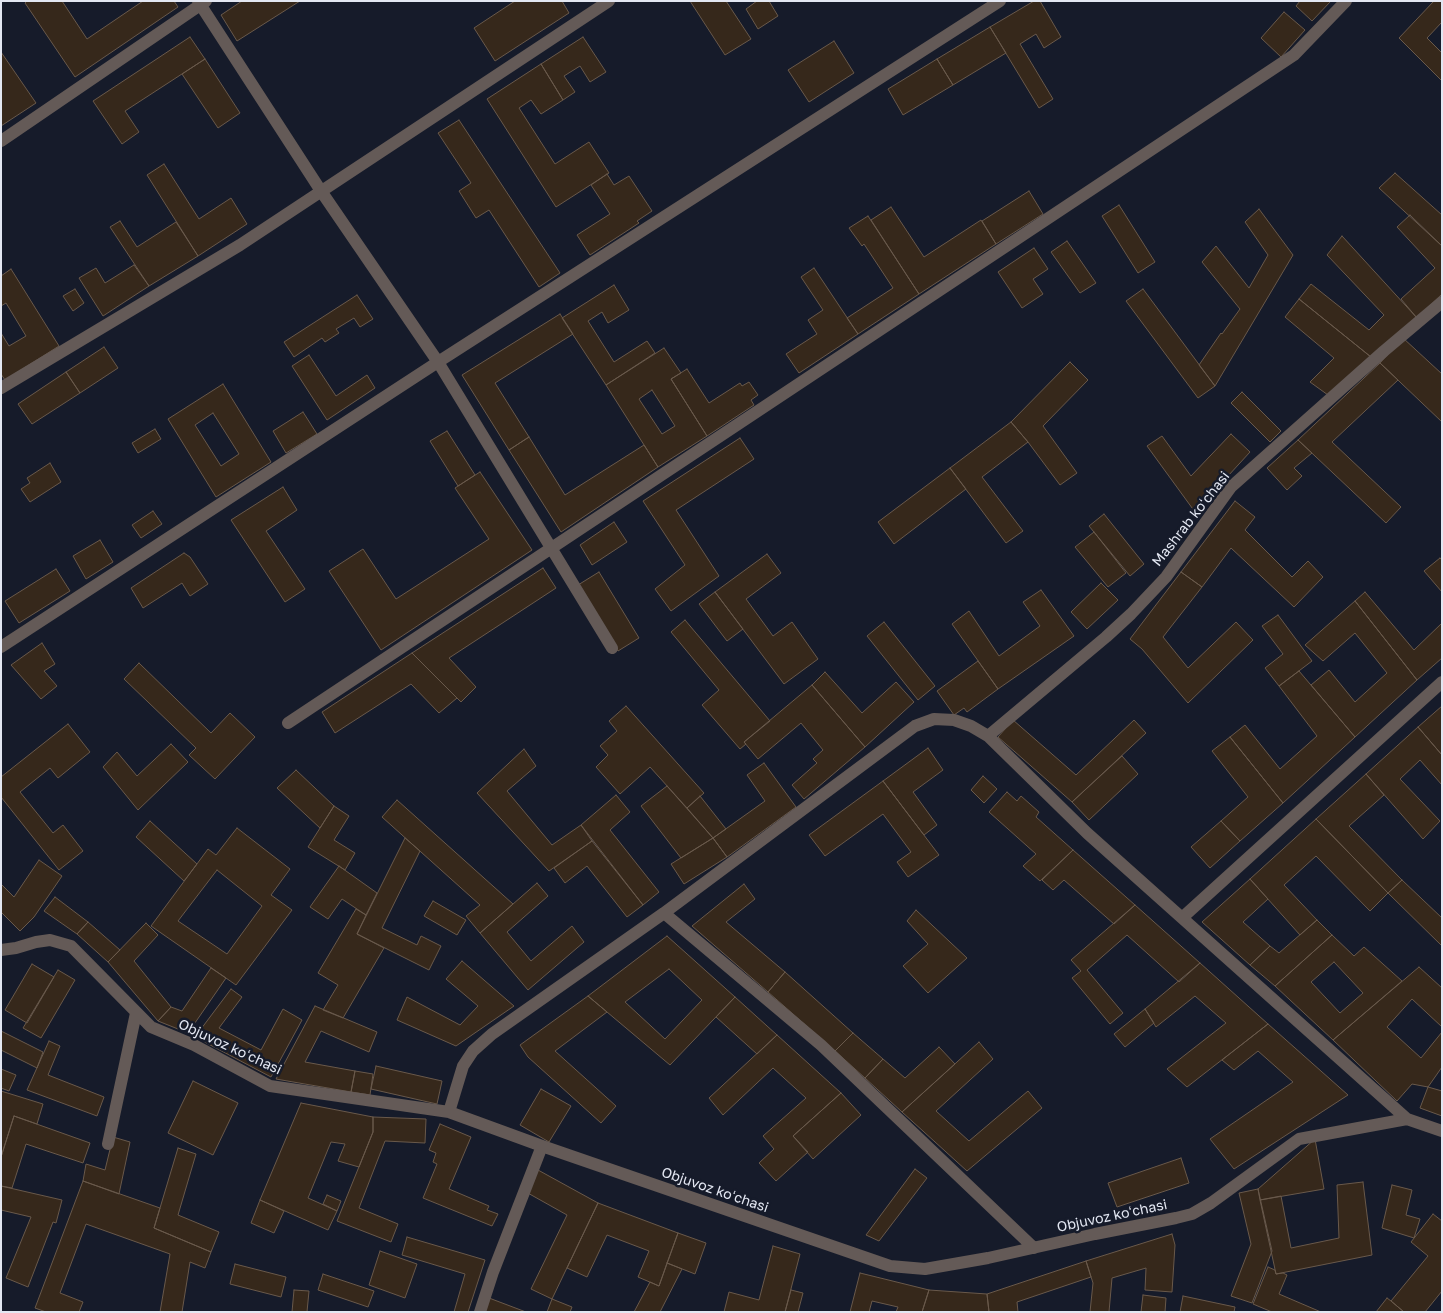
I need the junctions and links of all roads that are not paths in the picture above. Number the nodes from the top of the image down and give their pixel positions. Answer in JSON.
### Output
{"nodes":[{"id":1,"x":609,"y":1,"type":"edge"},
{"id":2,"x":1000,"y":1,"type":"edge"},
{"id":3,"x":1346,"y":1,"type":"edge"},
{"id":4,"x":202,"y":2,"type":"edge"},
{"id":5,"x":1,"y":141,"type":"edge"},
{"id":6,"x":322,"y":191,"type":"junction"},
{"id":7,"x":1442,"y":302,"type":"edge"},
{"id":8,"x":438,"y":362,"type":"junction"},
{"id":9,"x":1,"y":388,"type":"edge"},
{"id":10,"x":552,"y":548,"type":"junction"},
{"id":11,"x":1,"y":647,"type":"edge"},
{"id":12,"x":612,"y":648,"type":"dead end"},
{"id":13,"x":1442,"y":682,"type":"edge"},
{"id":14,"x":288,"y":723,"type":"dead end"},
{"id":15,"x":988,"y":736,"type":"junction"},
{"id":16,"x":664,"y":913,"type":"junction"},
{"id":17,"x":1183,"y":917,"type":"junction"},
{"id":18,"x":1,"y":950,"type":"edge"},
{"id":19,"x":136,"y":1013,"type":"junction"},
{"id":20,"x":450,"y":1112,"type":"junction"},
{"id":21,"x":1407,"y":1118,"type":"junction"},
{"id":22,"x":1442,"y":1131,"type":"edge"},
{"id":23,"x":108,"y":1144,"type":"dead end"},
{"id":24,"x":542,"y":1146,"type":"junction"},
{"id":25,"x":1034,"y":1248,"type":"junction"},
{"id":26,"x":480,"y":1312,"type":"edge"}],
"edges":[{"from":1,"to":6,"type":"street"},
{"from":2,"to":8,"type":"street"},
{"from":3,"to":10,"type":"street"},
{"from":4,"to":5,"type":"street"},
{"from":4,"to":6,"type":"street"},
{"from":6,"to":8,"type":"street"},
{"from":6,"to":9,"type":"street"},
{"from":7,"to":15,"type":"street","name":"Mashrab koʻchasi"},
{"from":8,"to":10,"type":"street"},
{"from":8,"to":11,"type":"street"},
{"from":10,"to":12,"type":"street"},
{"from":10,"to":14,"type":"street"},
{"from":13,"to":17,"type":"street"},
{"from":15,"to":16,"type":"street"},
{"from":15,"to":17,"type":"street"},
{"from":16,"to":20,"type":"street"},
{"from":16,"to":25,"type":"street"},
{"from":17,"to":21,"type":"street"},
{"from":18,"to":19,"type":"street","name":"Objuvoz koʻchasi"},
{"from":19,"to":20,"type":"street","name":"Objuvoz koʻchasi"},
{"from":19,"to":23,"type":"street"},
{"from":20,"to":24,"type":"street","name":"Objuvoz koʻchasi"},
{"from":21,"to":22,"type":"street"},
{"from":21,"to":25,"type":"street","name":"Objuvoz koʻchasi"},
{"from":24,"to":25,"type":"street","name":"Objuvoz koʻchasi"},
{"from":24,"to":26,"type":"street"}]}
